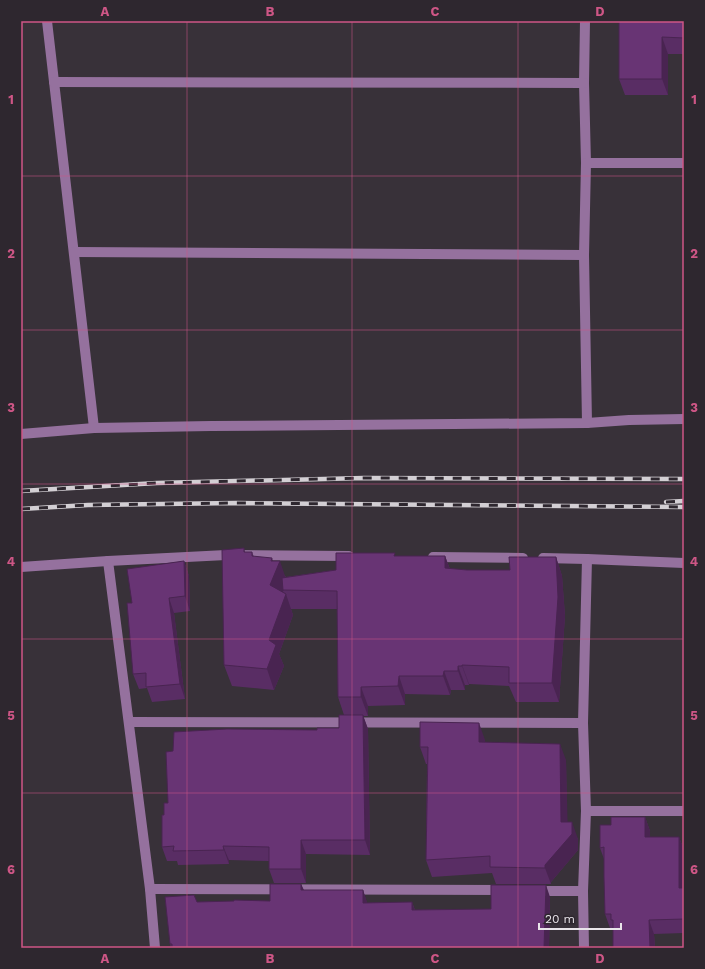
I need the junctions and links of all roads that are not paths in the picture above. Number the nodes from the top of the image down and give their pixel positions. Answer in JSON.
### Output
{"nodes":[{"id":1,"x":47,"y":21,"type":"edge"},
{"id":2,"x":585,"y":21,"type":"edge"},
{"id":3,"x":54,"y":82,"type":"junction"},
{"id":4,"x":584,"y":82,"type":"junction"},
{"id":5,"x":586,"y":163,"type":"junction"},
{"id":6,"x":684,"y":163,"type":"edge"},
{"id":7,"x":74,"y":252,"type":"junction"},
{"id":8,"x":584,"y":254,"type":"junction"},
{"id":9,"x":684,"y":419,"type":"edge"},
{"id":10,"x":587,"y":423,"type":"junction"},
{"id":11,"x":94,"y":428,"type":"junction"},
{"id":12,"x":21,"y":434,"type":"edge"},
{"id":13,"x":359,"y":556,"type":"edge"},
{"id":14,"x":421,"y":557,"type":"edge"},
{"id":15,"x":587,"y":559,"type":"junction"},
{"id":16,"x":108,"y":561,"type":"junction"},
{"id":17,"x":684,"y":563,"type":"edge"},
{"id":18,"x":21,"y":567,"type":"edge"},
{"id":19,"x":129,"y":722,"type":"junction"},
{"id":20,"x":583,"y":723,"type":"junction"},
{"id":21,"x":586,"y":811,"type":"junction"},
{"id":22,"x":684,"y":811,"type":"edge"},
{"id":23,"x":150,"y":889,"type":"junction"},
{"id":24,"x":512,"y":890,"type":"edge"},
{"id":25,"x":528,"y":890,"type":"edge"},
{"id":26,"x":583,"y":891,"type":"junction"},
{"id":27,"x":155,"y":948,"type":"edge"},
{"id":28,"x":584,"y":948,"type":"edge"}],
"edges":[{"from":1,"to":3,"type":"street"},
{"from":2,"to":4,"type":"street"},
{"from":3,"to":4,"type":"street"},
{"from":3,"to":7,"type":"street"},
{"from":4,"to":5,"type":"street"},
{"from":5,"to":6,"type":"street"},
{"from":5,"to":8,"type":"street"},
{"from":7,"to":8,"type":"street"},
{"from":7,"to":11,"type":"street"},
{"from":8,"to":10,"type":"street"},
{"from":9,"to":10,"type":"street"},
{"from":10,"to":11,"type":"street"},
{"from":11,"to":12,"type":"street"},
{"from":13,"to":16,"type":"street"},
{"from":14,"to":15,"type":"street"},
{"from":15,"to":17,"type":"street"},
{"from":15,"to":20,"type":"street"},
{"from":16,"to":18,"type":"street"},
{"from":16,"to":19,"type":"street"},
{"from":19,"to":20,"type":"street"},
{"from":19,"to":23,"type":"street"},
{"from":20,"to":21,"type":"street"},
{"from":21,"to":22,"type":"street"},
{"from":21,"to":26,"type":"street"},
{"from":23,"to":24,"type":"street"},
{"from":23,"to":27,"type":"street"},
{"from":25,"to":26,"type":"street"},
{"from":26,"to":28,"type":"street"}]}
